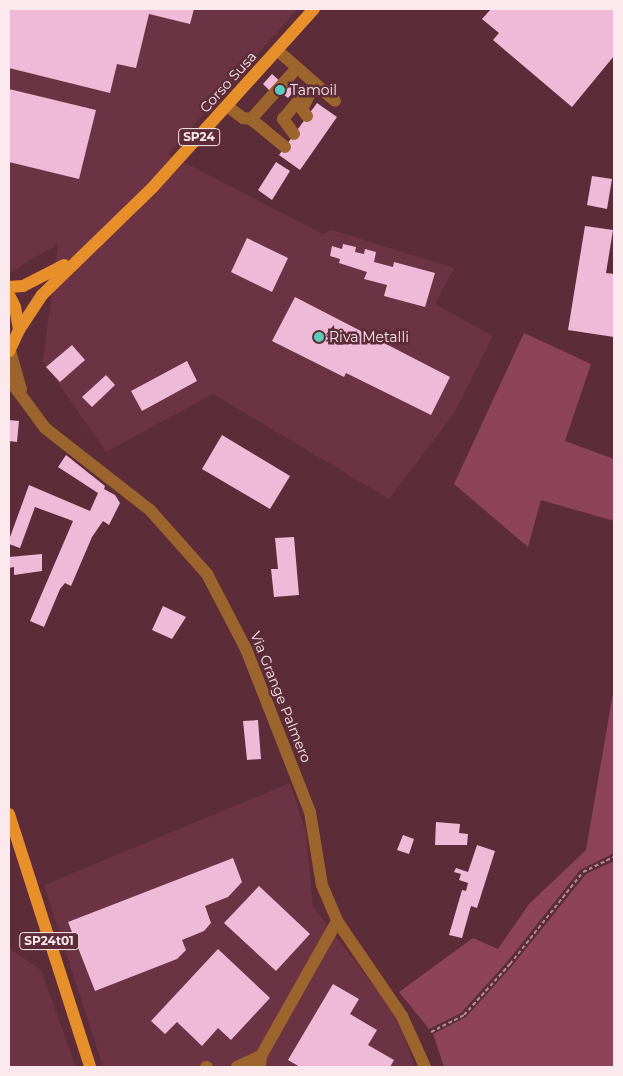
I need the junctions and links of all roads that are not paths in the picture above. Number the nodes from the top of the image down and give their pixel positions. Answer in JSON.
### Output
{"nodes":[{"id":1,"x":314,"y":9,"type":"edge"},
{"id":2,"x":278,"y":50,"type":"junction"},
{"id":3,"x":297,"y":68,"type":"junction"},
{"id":4,"x":313,"y":88,"type":"junction"},
{"id":5,"x":335,"y":101,"type":"dead end"},
{"id":6,"x":227,"y":106,"type":"junction"},
{"id":7,"x":307,"y":116,"type":"dead end"},
{"id":8,"x":251,"y":119,"type":"junction"},
{"id":9,"x":294,"y":134,"type":"dead end"},
{"id":10,"x":285,"y":147,"type":"dead end"},
{"id":11,"x":77,"y":258,"type":"junction"},
{"id":12,"x":9,"y":287,"type":"edge"},
{"id":13,"x":9,"y":295,"type":"edge"},
{"id":14,"x":19,"y":330,"type":"junction"},
{"id":15,"x":9,"y":351,"type":"edge"},
{"id":16,"x":9,"y":379,"type":"edge"},
{"id":17,"x":22,"y":394,"type":"junction"},
{"id":18,"x":9,"y":814,"type":"edge"},
{"id":19,"x":337,"y":921,"type":"junction"},
{"id":20,"x":261,"y":1061,"type":"edge"},
{"id":21,"x":90,"y":1067,"type":"edge"},
{"id":22,"x":238,"y":1067,"type":"edge"},
{"id":23,"x":425,"y":1067,"type":"edge"}],
"edges":[{"from":1,"to":2,"type":"main road","name":"Corso Susa","number":"SP24"},
{"from":2,"to":3,"type":"street"},
{"from":2,"to":6,"type":"main road","name":"Corso Susa","number":"SP24"},
{"from":3,"to":4,"type":"street"},
{"from":3,"to":8,"type":"street"},
{"from":4,"to":5,"type":"street"},
{"from":4,"to":7,"type":"street"},
{"from":4,"to":9,"type":"street"},
{"from":6,"to":8,"type":"street"},
{"from":6,"to":11,"type":"main road","name":"Corso Susa","number":"SP24"},
{"from":8,"to":10,"type":"street"},
{"from":11,"to":12,"type":"main road","name":"Corso Susa","number":"SP24"},
{"from":11,"to":14,"type":"main road","name":"Corso Susa","number":"SP24"},
{"from":13,"to":14,"type":"main road"},
{"from":14,"to":15,"type":"main road","number":"SP24"},
{"from":15,"to":17,"type":"street","name":"Via Grange Palmero"},
{"from":16,"to":17,"type":"street","name":"Via Grange Palmero"},
{"from":17,"to":19,"type":"street","name":"Via Grange Palmero"},
{"from":18,"to":21,"type":"main road","number":"SP24t01"},
{"from":19,"to":20,"type":"street"},
{"from":19,"to":23,"type":"street","name":"Via Grange Palmero"},
{"from":20,"to":22,"type":"street"}]}
